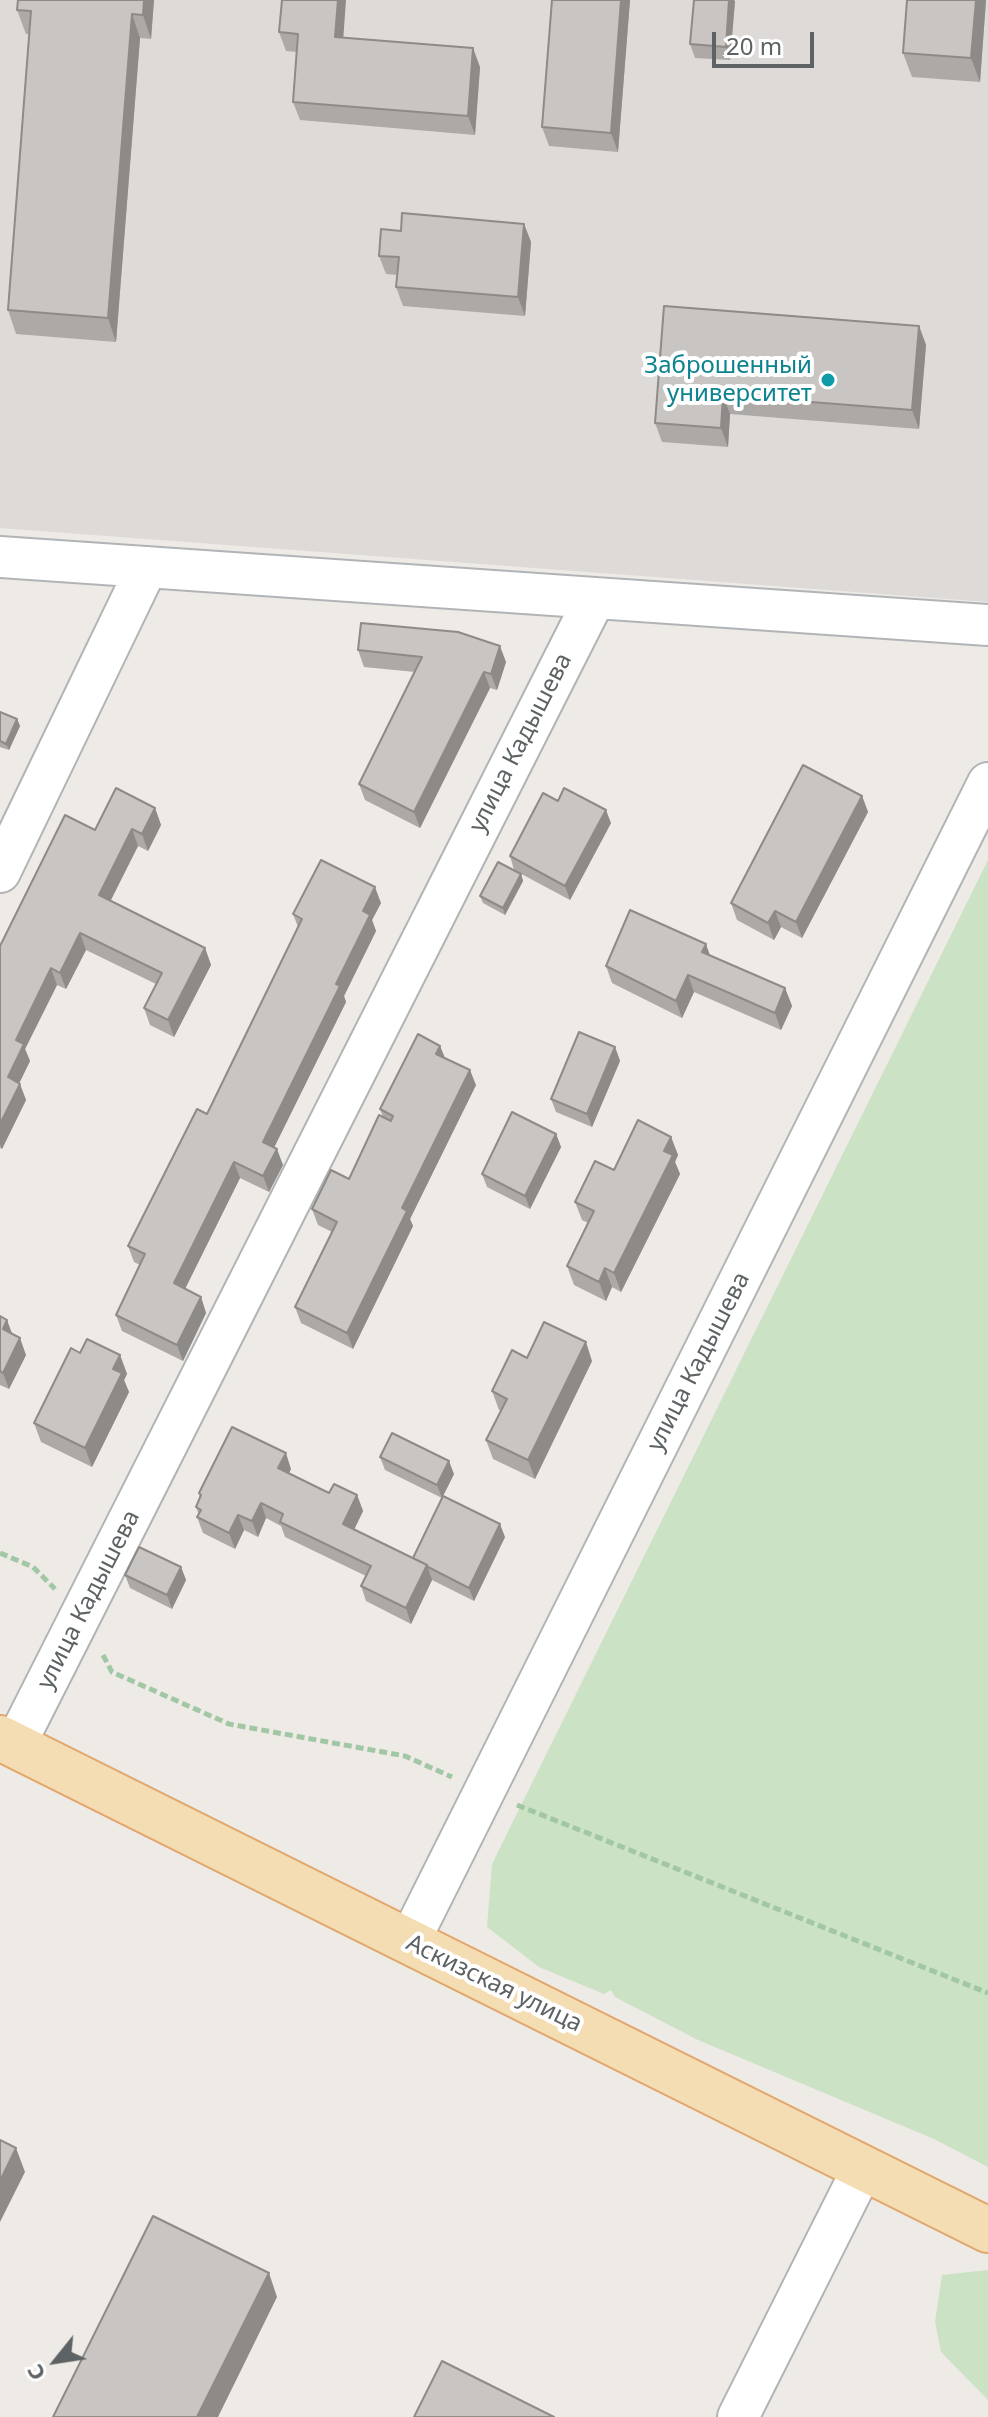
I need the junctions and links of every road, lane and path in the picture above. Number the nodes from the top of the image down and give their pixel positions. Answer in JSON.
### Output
{"nodes":[{"id":1,"x":0,"y":557,"type":"edge"},
{"id":2,"x":147,"y":567,"type":"junction"},
{"id":3,"x":595,"y":598,"type":"junction"},
{"id":4,"x":988,"y":625,"type":"edge"},
{"id":5,"x":988,"y":783,"type":"edge"},
{"id":6,"x":0,"y":872,"type":"edge"},
{"id":7,"x":8,"y":1742,"type":"edge"},
{"id":8,"x":409,"y":1942,"type":"junction"},
{"id":9,"x":863,"y":2168,"type":"junction"},
{"id":10,"x":988,"y":2230,"type":"edge"},
{"id":11,"x":738,"y":2417,"type":"edge"}],
"edges":[{"from":1,"to":2,"type":"street"},
{"from":2,"to":3,"type":"street"},
{"from":2,"to":6,"type":"street"},
{"from":3,"to":4,"type":"street"},
{"from":3,"to":7,"type":"street","name":"улица Кадышева"},
{"from":5,"to":8,"type":"street","name":"улица Кадышева"},
{"from":7,"to":8,"type":"main road","name":"Аскизская улица"},
{"from":8,"to":9,"type":"main road","name":"Аскизская улица"},
{"from":9,"to":10,"type":"main road","name":"Аскизская улица"},
{"from":9,"to":11,"type":"street"}]}
